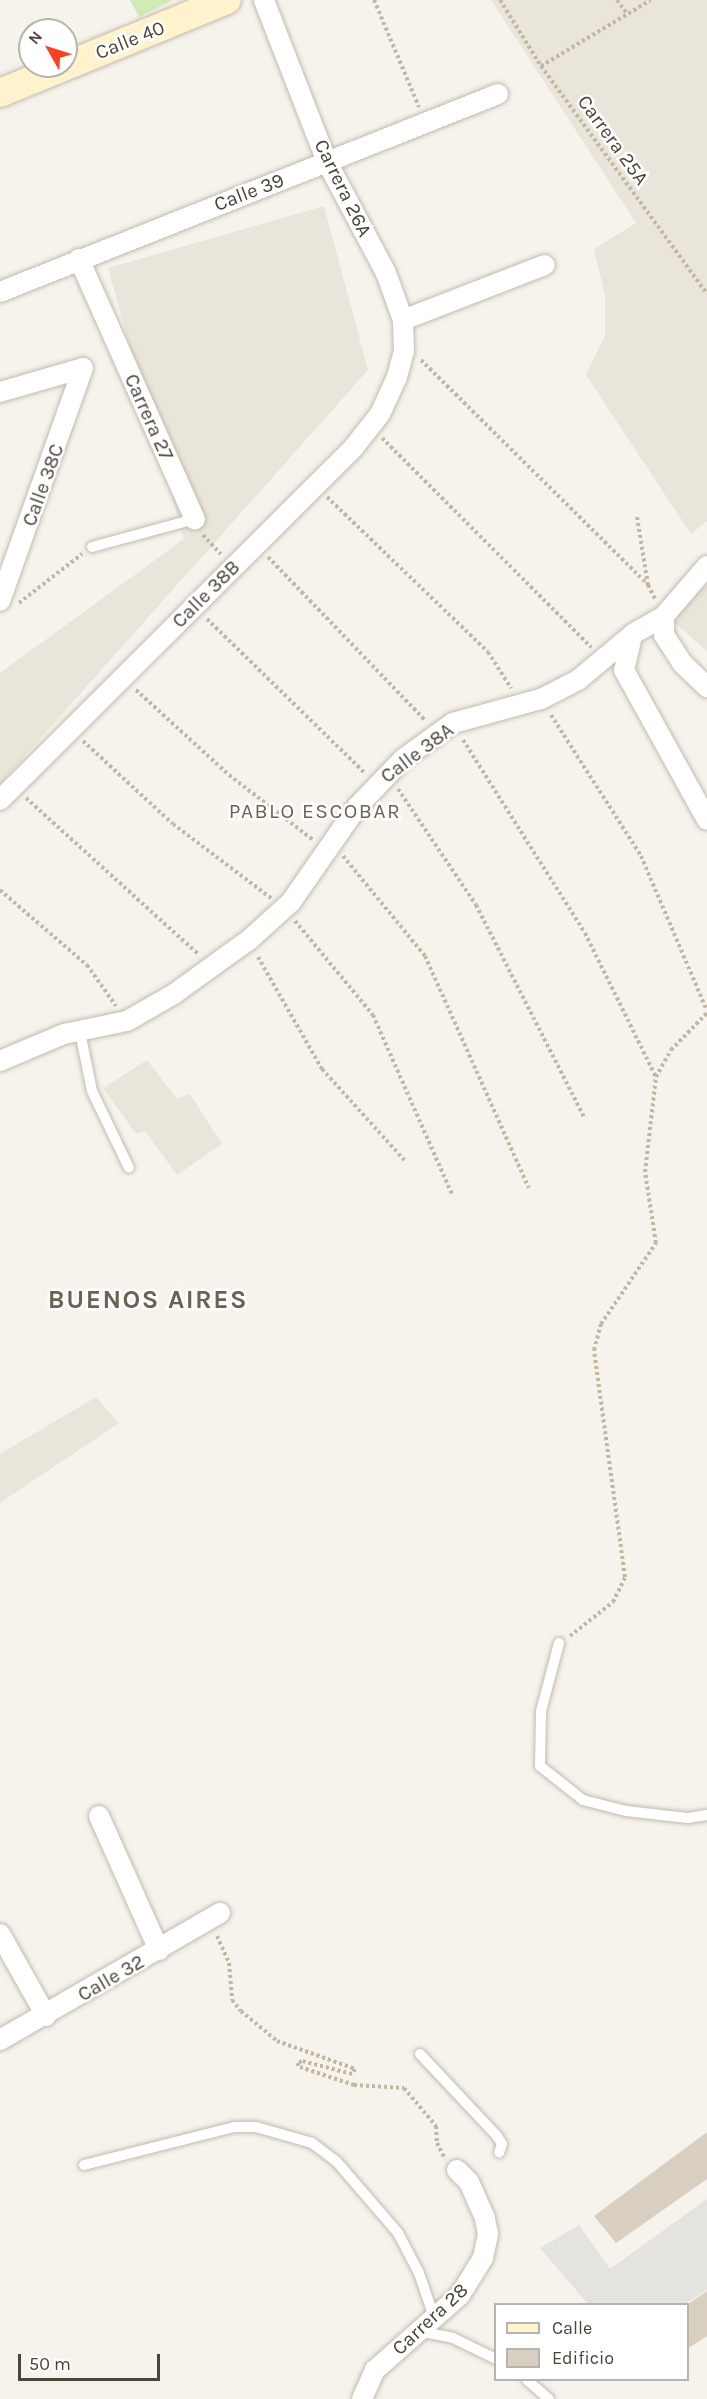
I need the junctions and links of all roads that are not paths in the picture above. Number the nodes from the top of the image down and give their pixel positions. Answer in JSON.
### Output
{"nodes":[{"id":1,"x":227,"y":0,"type":"edge"},
{"id":2,"x":264,"y":0,"type":"edge"},
{"id":3,"x":0,"y":93,"type":"edge"},
{"id":4,"x":498,"y":94,"type":"dead end"},
{"id":5,"x":327,"y":162,"type":"junction"},
{"id":6,"x":79,"y":259,"type":"junction"},
{"id":7,"x":545,"y":265,"type":"dead end"},
{"id":8,"x":0,"y":292,"type":"edge"},
{"id":9,"x":403,"y":320,"type":"junction"},
{"id":10,"x":397,"y":377,"type":"joint"},
{"id":11,"x":0,"y":392,"type":"edge"},
{"id":12,"x":195,"y":519,"type":"joint"},
{"id":13,"x":92,"y":547,"type":"road end"},
{"id":14,"x":707,"y":566,"type":"edge"},
{"id":15,"x":5,"y":606,"type":"edge"},
{"id":16,"x":664,"y":616,"type":"junction"},
{"id":17,"x":633,"y":634,"type":"junction"},
{"id":18,"x":707,"y":687,"type":"edge"},
{"id":19,"x":6,"y":793,"type":"edge"},
{"id":20,"x":707,"y":820,"type":"edge"},
{"id":21,"x":80,"y":1032,"type":"junction"},
{"id":22,"x":0,"y":1060,"type":"edge"},
{"id":23,"x":129,"y":1168,"type":"dead end"},
{"id":24,"x":559,"y":1643,"type":"road end"},
{"id":25,"x":707,"y":1815,"type":"edge"},
{"id":26,"x":99,"y":1816,"type":"dead end"},
{"id":27,"x":213,"y":1917,"type":"road end"},
{"id":28,"x":0,"y":1934,"type":"edge"},
{"id":29,"x":159,"y":1950,"type":"junction"},
{"id":30,"x":46,"y":2016,"type":"junction"},
{"id":31,"x":0,"y":2040,"type":"edge"},
{"id":32,"x":420,"y":2054,"type":"dead end"},
{"id":33,"x":499,"y":2153,"type":"dead end"},
{"id":34,"x":84,"y":2165,"type":"dead end"},
{"id":35,"x":457,"y":2170,"type":"road end"},
{"id":36,"x":434,"y":2317,"type":"junction"},
{"id":37,"x":418,"y":2331,"type":"junction"},
{"id":38,"x":494,"y":2358,"type":"edge"},
{"id":39,"x":529,"y":2381,"type":"edge"},
{"id":40,"x":362,"y":2399,"type":"edge"},
{"id":41,"x":549,"y":2399,"type":"edge"}],
"edges":[{"from":1,"to":3,"type":"street","name":"Calle 40"},
{"from":2,"to":5,"type":"street","name":"Carrera 26A"},
{"from":4,"to":5,"type":"street","name":"Calle 39"},
{"from":5,"to":6,"type":"street","name":"Calle 39"},
{"from":5,"to":9,"type":"street","name":"Carrera 26A"},
{"from":6,"to":8,"type":"street","name":"Calle 39"},
{"from":6,"to":12,"type":"street","name":"Carrera 27"},
{"from":7,"to":9,"type":"street"},
{"from":9,"to":10,"type":"street","name":"Carrera 26A"},
{"from":10,"to":19,"type":"street","name":"Calle 38B"},
{"from":11,"to":15,"type":"street","name":"Calle 38C"},
{"from":12,"to":13,"type":"lane"},
{"from":14,"to":16,"type":"street","name":"Calle 38A"},
{"from":16,"to":17,"type":"street","name":"Calle 38A"},
{"from":16,"to":18,"type":"street"},
{"from":17,"to":20,"type":"street"},
{"from":17,"to":21,"type":"street","name":"Calle 38A"},
{"from":21,"to":22,"type":"street","name":"Calle 38A"},
{"from":21,"to":23,"type":"lane"},
{"from":24,"to":25,"type":"lane"},
{"from":26,"to":29,"type":"street"},
{"from":27,"to":29,"type":"street","name":"Calle 32"},
{"from":28,"to":30,"type":"street"},
{"from":29,"to":30,"type":"street","name":"Calle 32"},
{"from":30,"to":31,"type":"street","name":"Calle 32"},
{"from":32,"to":33,"type":"lane"},
{"from":34,"to":36,"type":"lane"},
{"from":35,"to":36,"type":"street","name":"Carrera 28"},
{"from":36,"to":37,"type":"street","name":"Carrera 28"},
{"from":37,"to":38,"type":"lane"},
{"from":37,"to":40,"type":"street","name":"Carrera 28"},
{"from":39,"to":41,"type":"lane"}]}
